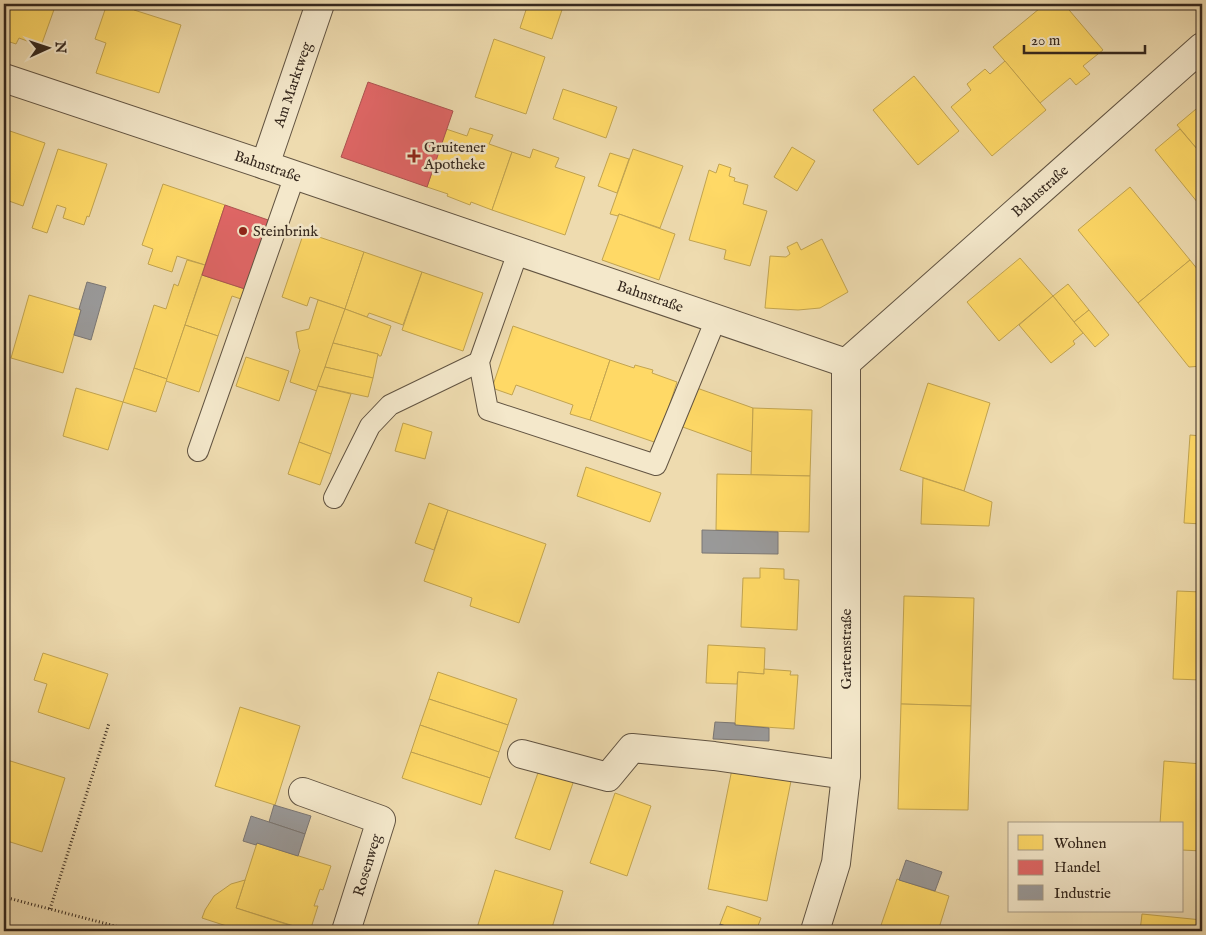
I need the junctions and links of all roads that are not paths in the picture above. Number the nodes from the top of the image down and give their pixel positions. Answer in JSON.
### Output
{"nodes":[{"id":1,"x":320,"y":4,"type":"edge"},
{"id":2,"x":1202,"y":47,"type":"edge"},
{"id":3,"x":4,"y":78,"type":"edge"},
{"id":4,"x":265,"y":165,"type":"junction"},
{"id":5,"x":295,"y":176,"type":"junction"},
{"id":6,"x":518,"y":252,"type":"junction"},
{"id":7,"x":716,"y":319,"type":"junction"},
{"id":8,"x":479,"y":362,"type":"junction"},
{"id":9,"x":846,"y":364,"type":"junction"},
{"id":10,"x":198,"y":451,"type":"dead end"},
{"id":11,"x":334,"y":498,"type":"dead end"},
{"id":12,"x":522,"y":754,"type":"dead end"},
{"id":13,"x":846,"y":775,"type":"junction"},
{"id":14,"x":303,"y":792,"type":"dead end"},
{"id":15,"x":346,"y":931,"type":"edge"},
{"id":16,"x":815,"y":931,"type":"edge"}],
"edges":[{"from":1,"to":4,"type":"street","name":"Am Marktweg"},
{"from":2,"to":9,"type":"street","name":"Bahnstraße"},
{"from":3,"to":4,"type":"street","name":"Bahnstraße"},
{"from":4,"to":5,"type":"street","name":"Bahnstraße"},
{"from":5,"to":6,"type":"street","name":"Bahnstraße"},
{"from":5,"to":10,"type":"lane"},
{"from":6,"to":7,"type":"street","name":"Bahnstraße"},
{"from":6,"to":8,"type":"lane"},
{"from":7,"to":8,"type":"lane"},
{"from":7,"to":9,"type":"street","name":"Bahnstraße"},
{"from":8,"to":11,"type":"lane"},
{"from":9,"to":13,"type":"street","name":"Gartenstraße"},
{"from":12,"to":13,"type":"street"},
{"from":13,"to":16,"type":"street","name":"Gartenstraße"},
{"from":14,"to":15,"type":"street","name":"Rosenweg"}]}
